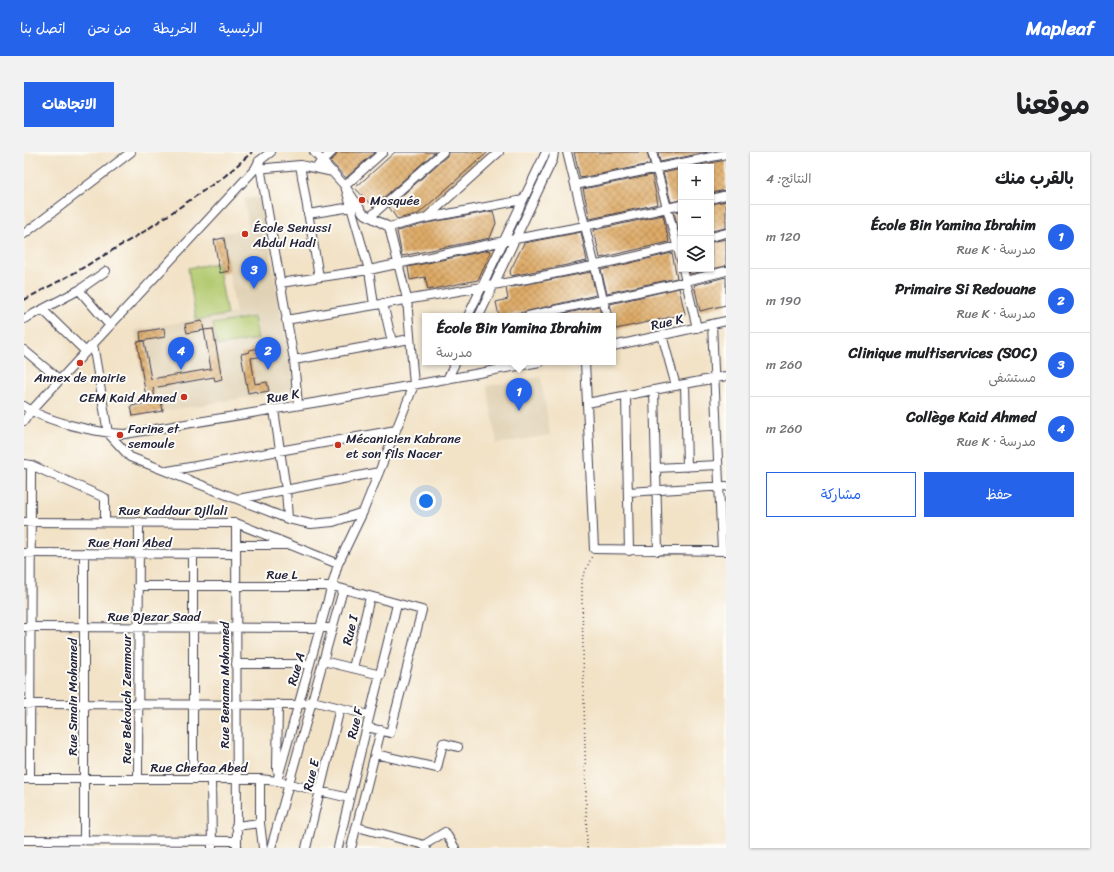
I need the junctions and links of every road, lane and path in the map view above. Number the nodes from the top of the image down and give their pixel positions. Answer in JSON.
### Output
{"nodes":[{"id":1,"x":131,"y":152,"type":"edge"},
{"id":2,"x":271,"y":152,"type":"edge"},
{"id":3,"x":314,"y":152,"type":"edge"},
{"id":4,"x":332,"y":152,"type":"edge"},
{"id":5,"x":383,"y":152,"type":"edge"},
{"id":6,"x":443,"y":152,"type":"edge"},
{"id":7,"x":499,"y":152,"type":"edge"},
{"id":8,"x":546,"y":152,"type":"edge"},
{"id":9,"x":554,"y":152,"type":"edge"},
{"id":10,"x":567,"y":152,"type":"edge"},
{"id":11,"x":652,"y":152,"type":"edge"},
{"id":12,"x":726,"y":154,"type":"edge"},
{"id":13,"x":323,"y":161,"type":"junction"},
{"id":14,"x":300,"y":165,"type":"junction"},
{"id":15,"x":258,"y":166,"type":"junction"},
{"id":16,"x":315,"y":168,"type":"junction"},
{"id":17,"x":656,"y":168,"type":"junction"},
{"id":18,"x":333,"y":172,"type":"junction"},
{"id":19,"x":575,"y":185,"type":"junction"},
{"id":20,"x":345,"y":186,"type":"junction"},
{"id":21,"x":726,"y":195,"type":"edge"},
{"id":22,"x":714,"y":198,"type":"edge"},
{"id":23,"x":523,"y":200,"type":"junction"},
{"id":24,"x":678,"y":206,"type":"edge"},
{"id":25,"x":352,"y":207,"type":"junction"},
{"id":26,"x":667,"y":208,"type":"junction"},
{"id":27,"x":308,"y":214,"type":"junction"},
{"id":28,"x":370,"y":217,"type":"junction"},
{"id":29,"x":426,"y":218,"type":"junction"},
{"id":30,"x":585,"y":226,"type":"junction"},
{"id":31,"x":388,"y":227,"type":"junction"},
{"id":32,"x":726,"y":233,"type":"edge"},
{"id":33,"x":24,"y":234,"type":"edge"},
{"id":34,"x":714,"y":236,"type":"edge"},
{"id":35,"x":516,"y":239,"type":"junction"},
{"id":36,"x":504,"y":241,"type":"junction"},
{"id":37,"x":678,"y":242,"type":"edge"},
{"id":38,"x":678,"y":245,"type":"edge"},
{"id":39,"x":397,"y":263,"type":"junction"},
{"id":40,"x":594,"y":265,"type":"junction"},
{"id":41,"x":369,"y":270,"type":"junction"},
{"id":42,"x":106,"y":271,"type":"dead end"},
{"id":43,"x":726,"y":271,"type":"edge"},
{"id":44,"x":684,"y":272,"type":"edge"},
{"id":45,"x":319,"y":277,"type":"junction"},
{"id":46,"x":686,"y":281,"type":"junction"},
{"id":47,"x":280,"y":283,"type":"junction"},
{"id":48,"x":495,"y":284,"type":"junction"},
{"id":49,"x":482,"y":286,"type":"junction"},
{"id":50,"x":79,"y":290,"type":"junction"},
{"id":51,"x":407,"y":299,"type":"junction"},
{"id":52,"x":603,"y":300,"type":"junction"},
{"id":53,"x":383,"y":303,"type":"junction"},
{"id":54,"x":374,"y":305,"type":"junction"},
{"id":55,"x":43,"y":310,"type":"junction"},
{"id":56,"x":469,"y":313,"type":"edge"},
{"id":57,"x":480,"y":313,"type":"edge"},
{"id":58,"x":542,"y":313,"type":"edge"},
{"id":59,"x":606,"y":313,"type":"edge"},
{"id":60,"x":24,"y":320,"type":"edge"},
{"id":61,"x":286,"y":320,"type":"junction"},
{"id":62,"x":726,"y":321,"type":"edge"},
{"id":63,"x":712,"y":324,"type":"junction"},
{"id":64,"x":110,"y":326,"type":"junction"},
{"id":65,"x":697,"y":328,"type":"junction"},
{"id":66,"x":662,"y":336,"type":"junction"},
{"id":67,"x":410,"y":339,"type":"junction"},
{"id":68,"x":392,"y":342,"type":"junction"},
{"id":69,"x":93,"y":344,"type":"junction"},
{"id":70,"x":616,"y":345,"type":"edge"},
{"id":71,"x":24,"y":350,"type":"edge"},
{"id":72,"x":86,"y":352,"type":"junction"},
{"id":73,"x":294,"y":360,"type":"junction"},
{"id":74,"x":454,"y":365,"type":"edge"},
{"id":75,"x":524,"y":365,"type":"edge"},
{"id":76,"x":585,"y":365,"type":"edge"},
{"id":77,"x":726,"y":376,"type":"edge"},
{"id":78,"x":714,"y":378,"type":"junction"},
{"id":79,"x":447,"y":379,"type":"junction"},
{"id":80,"x":60,"y":380,"type":"junction"},
{"id":81,"x":685,"y":384,"type":"junction"},
{"id":82,"x":414,"y":385,"type":"junction"},
{"id":83,"x":676,"y":386,"type":"junction"},
{"id":84,"x":654,"y":390,"type":"junction"},
{"id":85,"x":626,"y":396,"type":"junction"},
{"id":86,"x":587,"y":403,"type":"junction"},
{"id":87,"x":298,"y":406,"type":"junction"},
{"id":88,"x":27,"y":408,"type":"edge"},
{"id":89,"x":274,"y":410,"type":"junction"},
{"id":90,"x":24,"y":421,"type":"edge"},
{"id":91,"x":396,"y":430,"type":"junction"},
{"id":92,"x":108,"y":433,"type":"junction"},
{"id":93,"x":280,"y":451,"type":"junction"},
{"id":94,"x":28,"y":464,"type":"edge"},
{"id":95,"x":718,"y":465,"type":"junction"},
{"id":96,"x":687,"y":467,"type":"junction"},
{"id":97,"x":656,"y":468,"type":"junction"},
{"id":98,"x":167,"y":471,"type":"junction"},
{"id":99,"x":379,"y":472,"type":"junction"},
{"id":100,"x":723,"y":486,"type":"edge"},
{"id":101,"x":286,"y":490,"type":"junction"},
{"id":102,"x":657,"y":490,"type":"junction"},
{"id":103,"x":628,"y":492,"type":"junction"},
{"id":104,"x":237,"y":499,"type":"junction"},
{"id":105,"x":363,"y":512,"type":"junction"},
{"id":106,"x":288,"y":519,"type":"junction"},
{"id":107,"x":28,"y":522,"type":"edge"},
{"id":108,"x":105,"y":522,"type":"junction"},
{"id":109,"x":139,"y":522,"type":"junction"},
{"id":110,"x":236,"y":523,"type":"junction"},
{"id":111,"x":293,"y":545,"type":"junction"},
{"id":112,"x":236,"y":549,"type":"junction"},
{"id":113,"x":594,"y":550,"type":"junction"},
{"id":114,"x":629,"y":551,"type":"junction"},
{"id":115,"x":658,"y":551,"type":"junction"},
{"id":116,"x":724,"y":551,"type":"edge"},
{"id":117,"x":27,"y":553,"type":"edge"},
{"id":118,"x":84,"y":553,"type":"junction"},
{"id":119,"x":139,"y":554,"type":"junction"},
{"id":120,"x":194,"y":554,"type":"junction"},
{"id":121,"x":338,"y":564,"type":"junction"},
{"id":122,"x":138,"y":586,"type":"junction"},
{"id":123,"x":193,"y":586,"type":"junction"},
{"id":124,"x":236,"y":586,"type":"junction"},
{"id":125,"x":332,"y":586,"type":"junction"},
{"id":126,"x":342,"y":590,"type":"junction"},
{"id":127,"x":370,"y":597,"type":"junction"},
{"id":128,"x":397,"y":604,"type":"junction"},
{"id":129,"x":27,"y":627,"type":"edge"},
{"id":130,"x":84,"y":627,"type":"junction"},
{"id":131,"x":138,"y":628,"type":"junction"},
{"id":132,"x":193,"y":628,"type":"junction"},
{"id":133,"x":236,"y":628,"type":"junction"},
{"id":134,"x":321,"y":628,"type":"junction"},
{"id":135,"x":332,"y":628,"type":"junction"},
{"id":136,"x":310,"y":663,"type":"junction"},
{"id":137,"x":322,"y":663,"type":"junction"},
{"id":138,"x":236,"y":664,"type":"junction"},
{"id":139,"x":353,"y":668,"type":"junction"},
{"id":140,"x":381,"y":675,"type":"junction"},
{"id":141,"x":312,"y":701,"type":"junction"},
{"id":142,"x":27,"y":704,"type":"edge"},
{"id":143,"x":84,"y":704,"type":"junction"},
{"id":144,"x":138,"y":704,"type":"junction"},
{"id":145,"x":193,"y":704,"type":"junction"},
{"id":146,"x":236,"y":704,"type":"junction"},
{"id":147,"x":278,"y":704,"type":"junction"},
{"id":148,"x":299,"y":704,"type":"junction"},
{"id":149,"x":340,"y":708,"type":"junction"},
{"id":150,"x":369,"y":715,"type":"junction"},
{"id":151,"x":367,"y":726,"type":"junction"},
{"id":152,"x":381,"y":730,"type":"junction"},
{"id":153,"x":458,"y":747,"type":"dead end"},
{"id":154,"x":375,"y":754,"type":"junction"},
{"id":155,"x":27,"y":779,"type":"edge"},
{"id":156,"x":84,"y":779,"type":"junction"},
{"id":157,"x":138,"y":779,"type":"junction"},
{"id":158,"x":193,"y":779,"type":"junction"},
{"id":159,"x":212,"y":779,"type":"junction"},
{"id":160,"x":236,"y":779,"type":"junction"},
{"id":161,"x":260,"y":779,"type":"junction"},
{"id":162,"x":277,"y":781,"type":"junction"},
{"id":163,"x":289,"y":783,"type":"junction"},
{"id":164,"x":320,"y":791,"type":"junction"},
{"id":165,"x":349,"y":798,"type":"junction"},
{"id":166,"x":260,"y":823,"type":"junction"},
{"id":167,"x":236,"y":826,"type":"junction"},
{"id":168,"x":357,"y":827,"type":"junction"},
{"id":169,"x":24,"y":840,"type":"edge"},
{"id":170,"x":84,"y":840,"type":"junction"},
{"id":171,"x":167,"y":844,"type":"edge"},
{"id":172,"x":236,"y":845,"type":"edge"},
{"id":173,"x":211,"y":846,"type":"edge"},
{"id":174,"x":425,"y":847,"type":"edge"},
{"id":175,"x":263,"y":848,"type":"edge"},
{"id":176,"x":271,"y":848,"type":"edge"},
{"id":177,"x":306,"y":848,"type":"edge"},
{"id":178,"x":338,"y":848,"type":"edge"},
{"id":179,"x":351,"y":848,"type":"edge"},
{"id":180,"x":455,"y":848,"type":"edge"},
{"id":181,"x":587,"y":848,"type":"edge"}],
"edges":[{"from":1,"to":33,"type":"street"},
{"from":2,"to":15,"type":"street"},
{"from":3,"to":13,"type":"street"},
{"from":4,"to":13,"type":"street"},
{"from":5,"to":20,"type":"street"},
{"from":6,"to":28,"type":"street"},
{"from":7,"to":29,"type":"street"},
{"from":8,"to":23,"type":"street"},
{"from":9,"to":35,"type":"street"},
{"from":10,"to":19,"type":"street"},
{"from":11,"to":17,"type":"street"},
{"from":12,"to":17,"type":"street"},
{"from":13,"to":16,"type":"street"},
{"from":13,"to":18,"type":"street"},
{"from":14,"to":15,"type":"street"},
{"from":14,"to":16,"type":"street"},
{"from":14,"to":27,"type":"street"},
{"from":15,"to":47,"type":"street"},
{"from":15,"to":64,"type":"street"},
{"from":16,"to":18,"type":"street"},
{"from":17,"to":19,"type":"street"},
{"from":17,"to":26,"type":"street"},
{"from":18,"to":20,"type":"street"},
{"from":19,"to":30,"type":"street"},
{"from":20,"to":25,"type":"street"},
{"from":20,"to":28,"type":"street"},
{"from":21,"to":22,"type":"street"},
{"from":23,"to":29,"type":"street"},
{"from":23,"to":36,"type":"street"},
{"from":24,"to":26,"type":"street"},
{"from":25,"to":27,"type":"street"},
{"from":25,"to":41,"type":"street"},
{"from":26,"to":30,"type":"street"},
{"from":26,"to":37,"type":"street"},
{"from":27,"to":45,"type":"street"},
{"from":28,"to":31,"type":"street"},
{"from":29,"to":31,"type":"street"},
{"from":30,"to":35,"type":"street"},
{"from":30,"to":40,"type":"street"},
{"from":31,"to":39,"type":"street"},
{"from":32,"to":34,"type":"street"},
{"from":35,"to":36,"type":"street"},
{"from":35,"to":48,"type":"street"},
{"from":36,"to":39,"type":"street"},
{"from":36,"to":49,"type":"street"},
{"from":38,"to":40,"type":"street"},
{"from":39,"to":41,"type":"street"},
{"from":39,"to":51,"type":"street"},
{"from":40,"to":48,"type":"street"},
{"from":40,"to":52,"type":"street"},
{"from":41,"to":45,"type":"street"},
{"from":41,"to":54,"type":"street"},
{"from":42,"to":50,"type":"street"},
{"from":43,"to":46,"type":"street"},
{"from":44,"to":46,"type":"street"},
{"from":45,"to":47,"type":"street"},
{"from":46,"to":52,"type":"street"},
{"from":46,"to":65,"type":"street"},
{"from":47,"to":61,"type":"street"},
{"from":48,"to":49,"type":"street"},
{"from":48,"to":57,"type":"street"},
{"from":49,"to":51,"type":"street"},
{"from":49,"to":56,"type":"street"},
{"from":50,"to":55,"type":"street"},
{"from":50,"to":64,"type":"street"},
{"from":51,"to":53,"type":"street"},
{"from":51,"to":67,"type":"street"},
{"from":52,"to":58,"type":"street"},
{"from":52,"to":59,"type":"street"},
{"from":53,"to":54,"type":"street"},
{"from":53,"to":68,"type":"street"},
{"from":54,"to":61,"type":"street"},
{"from":55,"to":60,"type":"street"},
{"from":55,"to":72,"type":"street"},
{"from":61,"to":73,"type":"street"},
{"from":62,"to":63,"type":"street","name":"Rue K"},
{"from":63,"to":65,"type":"street","name":"Rue K"},
{"from":63,"to":78,"type":"street"},
{"from":64,"to":69,"type":"street"},
{"from":65,"to":66,"type":"street","name":"Rue K"},
{"from":66,"to":70,"type":"street","name":"Rue K"},
{"from":66,"to":83,"type":"street"},
{"from":67,"to":68,"type":"street"},
{"from":67,"to":82,"type":"street"},
{"from":68,"to":73,"type":"street"},
{"from":69,"to":72,"type":"street"},
{"from":69,"to":92,"type":"street"},
{"from":71,"to":80,"type":"street"},
{"from":72,"to":80,"type":"street"},
{"from":73,"to":87,"type":"street"},
{"from":74,"to":79,"type":"street"},
{"from":75,"to":79,"type":"street","name":"Rue K"},
{"from":76,"to":86,"type":"street"},
{"from":77,"to":78,"type":"street"},
{"from":78,"to":81,"type":"street"},
{"from":78,"to":95,"type":"street"},
{"from":79,"to":82,"type":"street","name":"Rue K"},
{"from":80,"to":88,"type":"street"},
{"from":81,"to":83,"type":"street"},
{"from":81,"to":96,"type":"street"},
{"from":82,"to":87,"type":"street","name":"Rue K"},
{"from":82,"to":91,"type":"street","name":"Rue A"},
{"from":83,"to":84,"type":"street"},
{"from":84,"to":85,"type":"street"},
{"from":84,"to":97,"type":"street"},
{"from":85,"to":86,"type":"street"},
{"from":85,"to":103,"type":"street"},
{"from":86,"to":113,"type":"street"},
{"from":87,"to":89,"type":"street","name":"Rue K"},
{"from":88,"to":90,"type":"street"},
{"from":88,"to":92,"type":"street","name":"Rue K"},
{"from":89,"to":92,"type":"street","name":"Rue K"},
{"from":89,"to":93,"type":"street"},
{"from":91,"to":93,"type":"street"},
{"from":91,"to":99,"type":"street","name":"Rue A"},
{"from":92,"to":98,"type":"street"},
{"from":93,"to":98,"type":"street"},
{"from":93,"to":101,"type":"street"},
{"from":94,"to":107,"type":"street"},
{"from":94,"to":108,"type":"street"},
{"from":95,"to":96,"type":"street"},
{"from":95,"to":100,"type":"street"},
{"from":96,"to":97,"type":"street"},
{"from":97,"to":102,"type":"street"},
{"from":98,"to":104,"type":"street"},
{"from":99,"to":101,"type":"street"},
{"from":99,"to":105,"type":"street","name":"Rue A"},
{"from":100,"to":102,"type":"street"},
{"from":100,"to":116,"type":"street"},
{"from":101,"to":104,"type":"street"},
{"from":101,"to":106,"type":"street"},
{"from":102,"to":103,"type":"street"},
{"from":102,"to":115,"type":"street"},
{"from":103,"to":114,"type":"street"},
{"from":104,"to":106,"type":"street"},
{"from":105,"to":106,"type":"street"},
{"from":105,"to":121,"type":"street","name":"Rue A"},
{"from":107,"to":108,"type":"street","name":"Rue Kaddour Djllali"},
{"from":107,"to":117,"type":"street"},
{"from":108,"to":109,"type":"street","name":"Rue Kaddour Djllali"},
{"from":109,"to":110,"type":"street","name":"Rue Kaddour Djllali"},
{"from":109,"to":119,"type":"street","name":"Rue Bekouch Zemmour"},
{"from":110,"to":111,"type":"street","name":"Rue Kaddour Djllali"},
{"from":110,"to":112,"type":"street","name":"Rue Benama Mohamed"},
{"from":111,"to":112,"type":"street","name":"Rue Hani Abed"},
{"from":111,"to":121,"type":"street","name":"Rue Kaddour Djllali"},
{"from":112,"to":120,"type":"street","name":"Rue Hani Abed"},
{"from":112,"to":124,"type":"street","name":"Rue Benama Mohamed"},
{"from":113,"to":114,"type":"street"},
{"from":113,"to":181,"type":"path"},
{"from":114,"to":115,"type":"street"},
{"from":115,"to":116,"type":"street"},
{"from":117,"to":118,"type":"street","name":"Rue Hani Abed"},
{"from":117,"to":129,"type":"street"},
{"from":118,"to":119,"type":"street","name":"Rue Hani Abed"},
{"from":118,"to":130,"type":"street","name":"Rue Smain Mohamed"},
{"from":119,"to":120,"type":"street","name":"Rue Hani Abed"},
{"from":119,"to":122,"type":"street","name":"Rue Bekouch Zemmour"},
{"from":120,"to":123,"type":"street"},
{"from":121,"to":125,"type":"street","name":"Rue A"},
{"from":122,"to":123,"type":"street","name":"Rue L"},
{"from":122,"to":131,"type":"street","name":"Rue Bekouch Zemmour"},
{"from":123,"to":124,"type":"street","name":"Rue L"},
{"from":123,"to":132,"type":"street"},
{"from":124,"to":125,"type":"street","name":"Rue L"},
{"from":124,"to":133,"type":"street","name":"Rue Benama Mohamed"},
{"from":125,"to":126,"type":"street","name":"Rue L"},
{"from":125,"to":134,"type":"street","name":"Rue A"},
{"from":126,"to":127,"type":"street","name":"Rue L"},
{"from":126,"to":135,"type":"street"},
{"from":127,"to":128,"type":"street","name":"Rue L"},
{"from":127,"to":139,"type":"street","name":"Rue I"},
{"from":128,"to":140,"type":"street","name":"Rue F"},
{"from":128,"to":152,"type":"street","name":"Rue L"},
{"from":129,"to":130,"type":"street","name":"Rue Djezar Saad"},
{"from":129,"to":142,"type":"street"},
{"from":130,"to":131,"type":"street","name":"Rue Djezar Saad"},
{"from":130,"to":143,"type":"street","name":"Rue Smain Mohamed"},
{"from":131,"to":132,"type":"street","name":"Rue Djezar Saad"},
{"from":131,"to":144,"type":"street","name":"Rue Bekouch Zemmour"},
{"from":132,"to":133,"type":"street","name":"Rue Djezar Saad"},
{"from":132,"to":145,"type":"street"},
{"from":133,"to":134,"type":"street","name":"Rue Djezar Saad"},
{"from":133,"to":138,"type":"street","name":"Rue Benama Mohamed"},
{"from":134,"to":135,"type":"street","name":"Rue Djezar Saad"},
{"from":134,"to":136,"type":"street","name":"Rue A"},
{"from":135,"to":137,"type":"street"},
{"from":136,"to":137,"type":"street"},
{"from":136,"to":138,"type":"street"},
{"from":136,"to":148,"type":"street","name":"Rue A"},
{"from":137,"to":139,"type":"street"},
{"from":137,"to":141,"type":"street"},
{"from":138,"to":146,"type":"street","name":"Rue Benama Mohamed"},
{"from":139,"to":140,"type":"street"},
{"from":140,"to":150,"type":"street","name":"Rue F"},
{"from":141,"to":148,"type":"street"},
{"from":141,"to":149,"type":"street"},
{"from":141,"to":163,"type":"street"},
{"from":142,"to":143,"type":"street"},
{"from":142,"to":155,"type":"street"},
{"from":143,"to":144,"type":"street"},
{"from":143,"to":156,"type":"street","name":"Rue Smain Mohamed"},
{"from":144,"to":145,"type":"street"},
{"from":144,"to":157,"type":"street","name":"Rue Bekouch Zemmour"},
{"from":145,"to":146,"type":"street"},
{"from":145,"to":158,"type":"street"},
{"from":146,"to":147,"type":"street"},
{"from":146,"to":160,"type":"street","name":"Rue Benama Mohamed"},
{"from":147,"to":148,"type":"street"},
{"from":147,"to":162,"type":"street"},
{"from":148,"to":162,"type":"street","name":"Rue A"},
{"from":149,"to":150,"type":"street"},
{"from":149,"to":164,"type":"street","name":"Rue E"},
{"from":150,"to":151,"type":"street","name":"Rue F"},
{"from":151,"to":152,"type":"street"},
{"from":151,"to":165,"type":"street","name":"Rue F"},
{"from":152,"to":154,"type":"street"},
{"from":153,"to":154,"type":"street"},
{"from":154,"to":168,"type":"street"},
{"from":155,"to":156,"type":"street","name":"Rue Chefaa Abed"},
{"from":156,"to":157,"type":"street","name":"Rue Chefaa Abed"},
{"from":156,"to":170,"type":"street","name":"Rue Smain Mohamed"},
{"from":157,"to":158,"type":"street","name":"Rue Chefaa Abed"},
{"from":158,"to":159,"type":"street","name":"Rue Chefaa Abed"},
{"from":159,"to":160,"type":"street","name":"Rue Chefaa Abed"},
{"from":159,"to":173,"type":"street"},
{"from":160,"to":161,"type":"street","name":"Rue Chefaa Abed"},
{"from":160,"to":167,"type":"street","name":"Rue Benama Mohamed"},
{"from":161,"to":162,"type":"street","name":"Rue Chefaa Abed"},
{"from":161,"to":166,"type":"street"},
{"from":162,"to":163,"type":"street","name":"Rue Chefaa Abed"},
{"from":163,"to":164,"type":"street","name":"Rue Chefaa Abed"},
{"from":163,"to":176,"type":"street"},
{"from":164,"to":165,"type":"street","name":"Rue Chefaa Abed"},
{"from":164,"to":177,"type":"street","name":"Rue E"},
{"from":165,"to":178,"type":"street","name":"Rue F"},
{"from":166,"to":167,"type":"street"},
{"from":166,"to":175,"type":"street"},
{"from":167,"to":172,"type":"street","name":"Rue Benama Mohamed"},
{"from":168,"to":174,"type":"street"},
{"from":168,"to":179,"type":"street"},
{"from":169,"to":170,"type":"street"},
{"from":170,"to":171,"type":"street"},
{"from":171,"to":173,"type":"street"},
{"from":172,"to":173,"type":"street"},
{"from":174,"to":180,"type":"street"}]}
